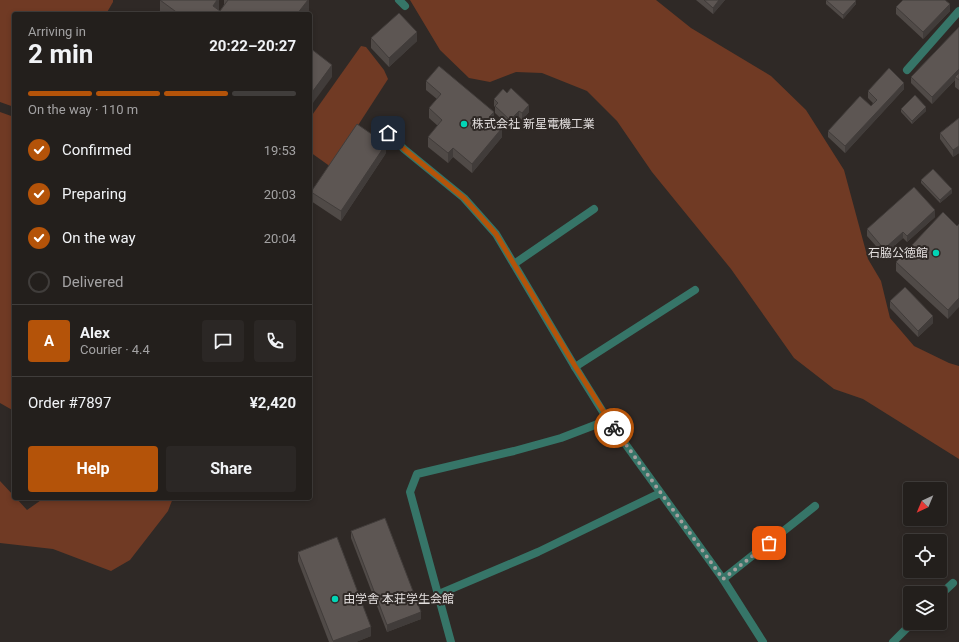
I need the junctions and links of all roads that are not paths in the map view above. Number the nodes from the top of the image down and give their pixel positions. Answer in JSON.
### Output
{"nodes":[{"id":1,"x":959,"y":12,"type":"edge"},
{"id":2,"x":907,"y":70,"type":"dead end"},
{"id":3,"x":388,"y":133,"type":"dead end"},
{"id":4,"x":594,"y":210,"type":"dead end"},
{"id":5,"x":514,"y":264,"type":"junction"},
{"id":6,"x":694,"y":290,"type":"dead end"},
{"id":7,"x":575,"y":366,"type":"junction"},
{"id":8,"x":608,"y":420,"type":"junction"},
{"id":9,"x":660,"y":493,"type":"junction"},
{"id":10,"x":815,"y":506,"type":"dead end"},
{"id":11,"x":723,"y":579,"type":"junction"},
{"id":12,"x":953,"y":582,"type":"dead end"},
{"id":13,"x":947,"y":588,"type":"edge"},
{"id":14,"x":438,"y":594,"type":"junction"},
{"id":15,"x":905,"y":630,"type":"edge"},
{"id":16,"x":451,"y":642,"type":"edge"},
{"id":17,"x":763,"y":642,"type":"edge"},
{"id":18,"x":893,"y":642,"type":"edge"}],
"edges":[{"from":1,"to":2,"type":"street"},
{"from":3,"to":5,"type":"street"},
{"from":4,"to":5,"type":"street"},
{"from":5,"to":7,"type":"street"},
{"from":6,"to":7,"type":"street"},
{"from":7,"to":8,"type":"street"},
{"from":8,"to":9,"type":"street"},
{"from":8,"to":14,"type":"street"},
{"from":9,"to":11,"type":"street"},
{"from":9,"to":14,"type":"street"},
{"from":10,"to":11,"type":"street"},
{"from":11,"to":17,"type":"street"},
{"from":12,"to":13,"type":"street"},
{"from":14,"to":16,"type":"street"},
{"from":15,"to":18,"type":"street"}]}
